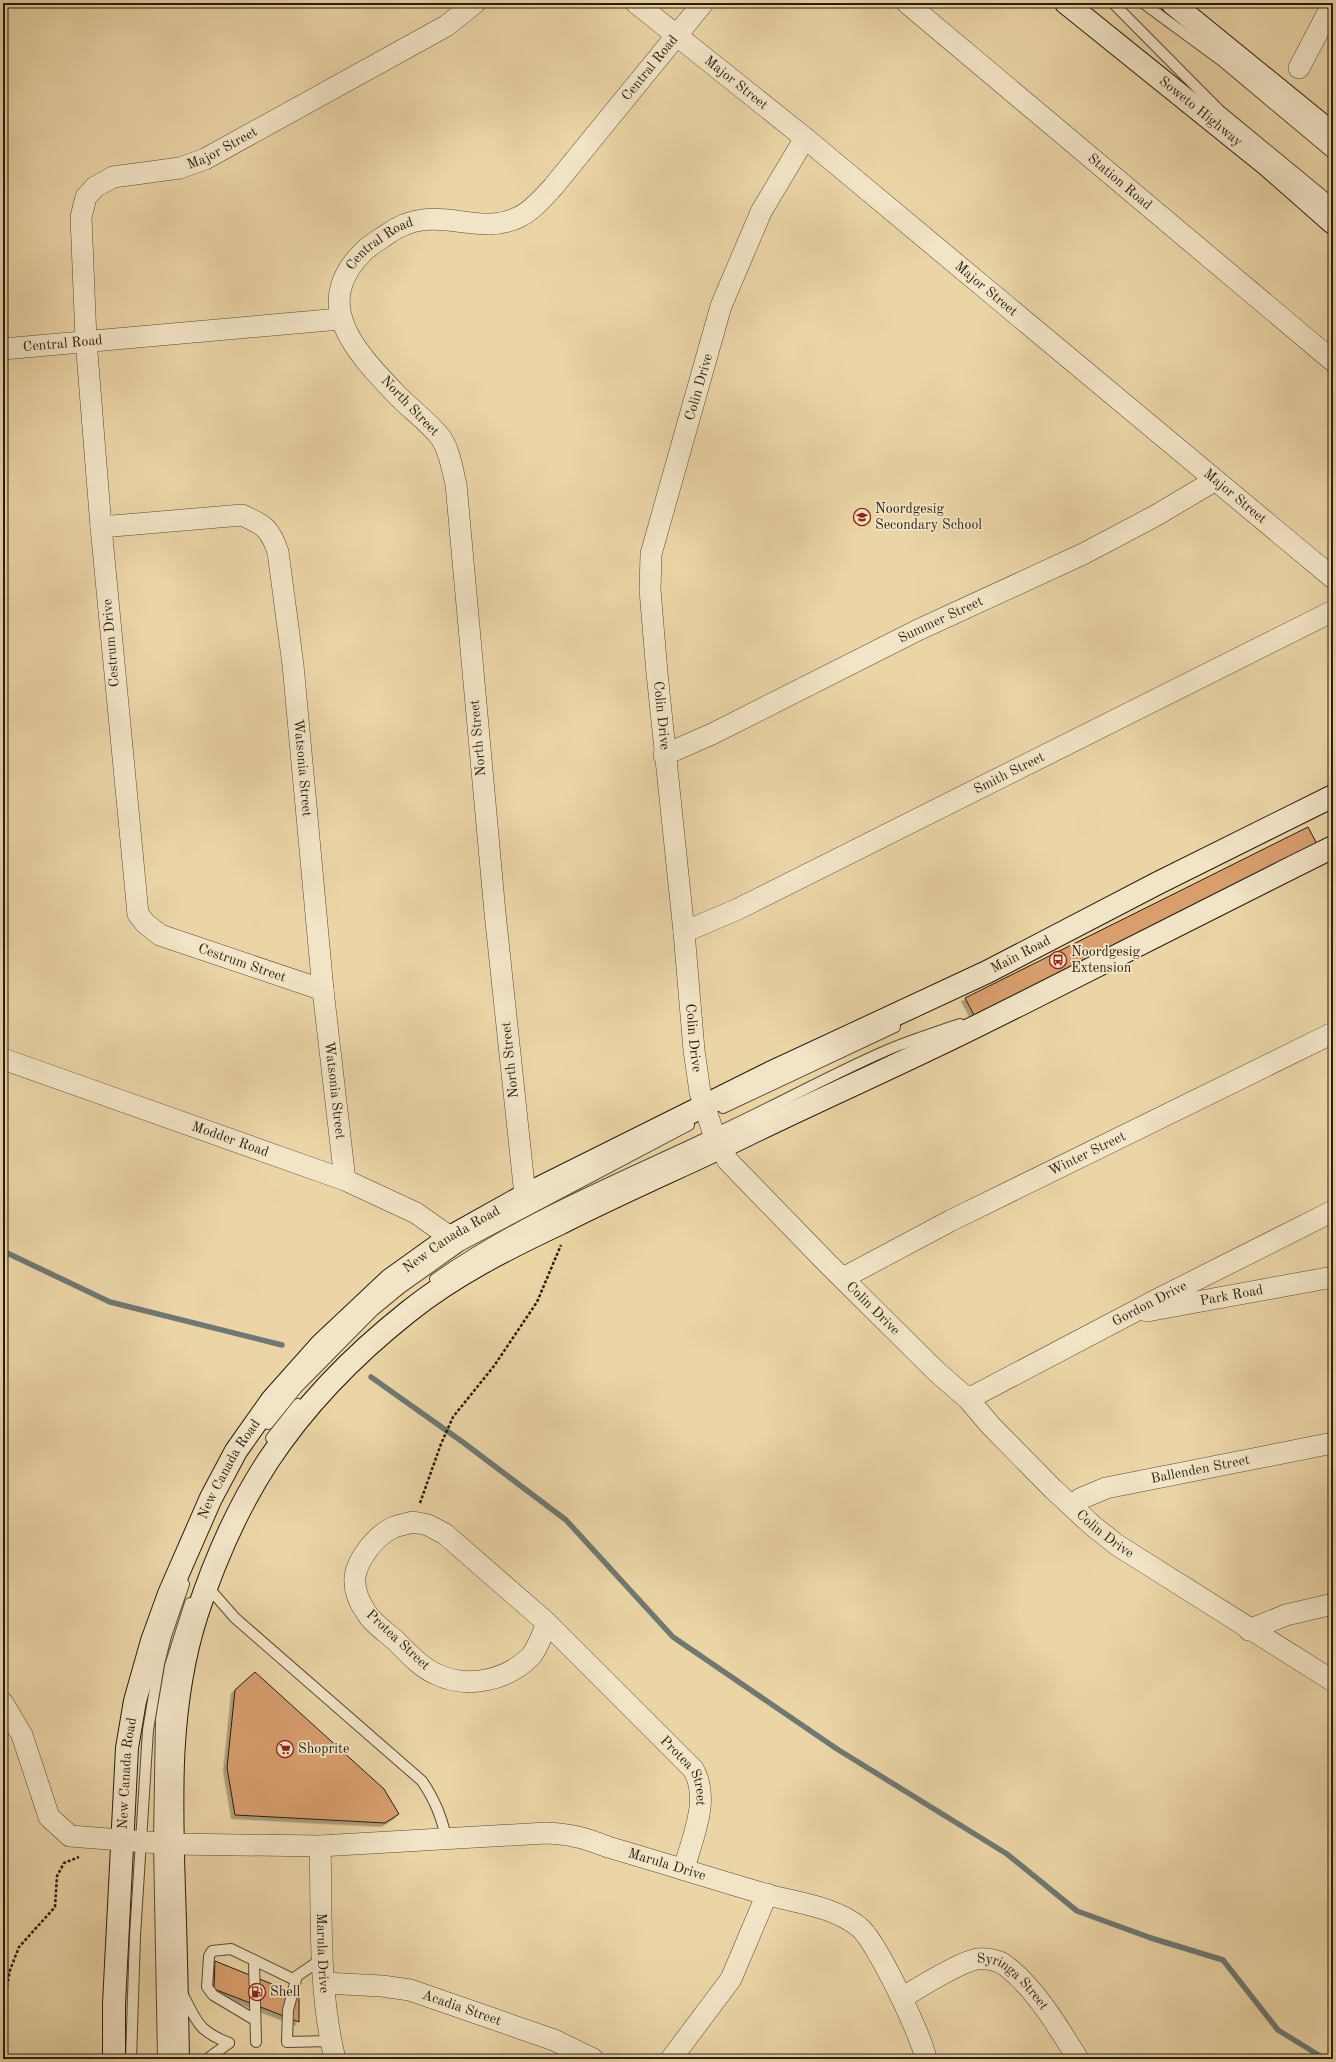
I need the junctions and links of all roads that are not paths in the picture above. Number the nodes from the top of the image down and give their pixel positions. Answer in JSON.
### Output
{"nodes":[{"id":1,"x":475,"y":3,"type":"edge"},
{"id":2,"x":636,"y":3,"type":"edge"},
{"id":3,"x":703,"y":3,"type":"edge"},
{"id":4,"x":907,"y":3,"type":"edge"},
{"id":5,"x":1066,"y":3,"type":"edge"},
{"id":6,"x":1114,"y":3,"type":"edge"},
{"id":7,"x":1143,"y":3,"type":"edge"},
{"id":8,"x":1172,"y":3,"type":"edge"},
{"id":9,"x":1333,"y":3,"type":"edge"},
{"id":10,"x":676,"y":36,"type":"junction"},
{"id":11,"x":1299,"y":68,"type":"dead end"},
{"id":12,"x":1333,"y":134,"type":"edge"},
{"id":13,"x":805,"y":138,"type":"junction"},
{"id":14,"x":1333,"y":154,"type":"edge"},
{"id":15,"x":1333,"y":204,"type":"edge"},
{"id":16,"x":1333,"y":223,"type":"edge"},
{"id":17,"x":340,"y":319,"type":"junction"},
{"id":18,"x":86,"y":340,"type":"junction"},
{"id":19,"x":3,"y":349,"type":"edge"},
{"id":20,"x":1333,"y":361,"type":"edge"},
{"id":21,"x":1214,"y":480,"type":"junction"},
{"id":22,"x":101,"y":527,"type":"junction"},
{"id":23,"x":1333,"y":578,"type":"edge"},
{"id":24,"x":1333,"y":611,"type":"edge"},
{"id":25,"x":664,"y":754,"type":"junction"},
{"id":26,"x":1333,"y":796,"type":"edge"},
{"id":27,"x":1333,"y":806,"type":"edge"},
{"id":28,"x":1333,"y":840,"type":"edge"},
{"id":29,"x":1333,"y":846,"type":"edge"},
{"id":30,"x":684,"y":932,"type":"junction"},
{"id":31,"x":160,"y":935,"type":"joint"},
{"id":32,"x":323,"y":990,"type":"junction"},
{"id":33,"x":950,"y":1001,"type":"dead end"},
{"id":34,"x":908,"y":1021,"type":"dead end"},
{"id":35,"x":1333,"y":1033,"type":"edge"},
{"id":36,"x":3,"y":1059,"type":"edge"},
{"id":37,"x":712,"y":1126,"type":"junction"},
{"id":38,"x":345,"y":1180,"type":"junction"},
{"id":39,"x":524,"y":1195,"type":"junction"},
{"id":40,"x":1333,"y":1211,"type":"edge"},
{"id":41,"x":450,"y":1237,"type":"junction"},
{"id":42,"x":1333,"y":1277,"type":"edge"},
{"id":43,"x":843,"y":1278,"type":"junction"},
{"id":44,"x":1130,"y":1314,"type":"junction"},
{"id":45,"x":968,"y":1399,"type":"junction"},
{"id":46,"x":1333,"y":1443,"type":"edge"},
{"id":47,"x":264,"y":1447,"type":"dead end"},
{"id":48,"x":254,"y":1465,"type":"dead end"},
{"id":49,"x":1073,"y":1507,"type":"junction"},
{"id":50,"x":210,"y":1528,"type":"dead end"},
{"id":51,"x":200,"y":1548,"type":"dead end"},
{"id":52,"x":207,"y":1586,"type":"junction"},
{"id":53,"x":1333,"y":1604,"type":"edge"},
{"id":54,"x":547,"y":1623,"type":"junction"},
{"id":55,"x":1249,"y":1630,"type":"junction"},
{"id":56,"x":1333,"y":1681,"type":"edge"},
{"id":57,"x":3,"y":1703,"type":"edge"},
{"id":58,"x":447,"y":1840,"type":"junction"},
{"id":59,"x":149,"y":1842,"type":"junction"},
{"id":60,"x":320,"y":1846,"type":"junction"},
{"id":61,"x":684,"y":1869,"type":"junction"},
{"id":62,"x":767,"y":1894,"type":"junction"},
{"id":63,"x":323,"y":1959,"type":"junction"},
{"id":64,"x":254,"y":1960,"type":"junction"},
{"id":65,"x":295,"y":1980,"type":"junction"},
{"id":66,"x":324,"y":1983,"type":"junction"},
{"id":67,"x":177,"y":1985,"type":"junction"},
{"id":68,"x":902,"y":1998,"type":"junction"},
{"id":69,"x":255,"y":2020,"type":"junction"},
{"id":70,"x":256,"y":2042,"type":"dead end"},
{"id":71,"x":333,"y":2050,"type":"edge"},
{"id":72,"x":114,"y":2059,"type":"edge"},
{"id":73,"x":131,"y":2059,"type":"edge"},
{"id":74,"x":163,"y":2059,"type":"edge"},
{"id":75,"x":178,"y":2059,"type":"edge"},
{"id":76,"x":207,"y":2059,"type":"edge"},
{"id":77,"x":594,"y":2059,"type":"edge"},
{"id":78,"x":671,"y":2059,"type":"edge"},
{"id":79,"x":926,"y":2059,"type":"edge"},
{"id":80,"x":1078,"y":2059,"type":"edge"}],
"edges":[{"from":1,"to":18,"type":"street","name":"Major Street"},
{"from":2,"to":10,"type":"street","name":"Major Street"},
{"from":3,"to":10,"type":"street","name":"Central Road"},
{"from":4,"to":20,"type":"street","name":"Station Road"},
{"from":5,"to":16,"type":"main road","name":"Soweto Highway"},
{"from":6,"to":15,"type":"lane","name":"Soweto Highway"},
{"from":7,"to":14,"type":"lane"},
{"from":8,"to":12,"type":"main road"},
{"from":9,"to":11,"type":"street"},
{"from":10,"to":13,"type":"street","name":"Major Street"},
{"from":10,"to":17,"type":"street","name":"Central Road"},
{"from":13,"to":21,"type":"street","name":"Major Street"},
{"from":13,"to":25,"type":"street","name":"Colin Drive"},
{"from":17,"to":18,"type":"street","name":"Central Road"},
{"from":17,"to":39,"type":"street","name":"North Street"},
{"from":18,"to":19,"type":"street","name":"Central Road"},
{"from":18,"to":22,"type":"street","name":"Cestrum Drive"},
{"from":21,"to":23,"type":"street","name":"Major Street"},
{"from":21,"to":25,"type":"street","name":"Summer Street"},
{"from":22,"to":31,"type":"street","name":"Cestrum Drive"},
{"from":22,"to":32,"type":"street","name":"Watsonia Street"},
{"from":24,"to":30,"type":"street","name":"Smith Street"},
{"from":25,"to":30,"type":"street","name":"Colin Drive"},
{"from":26,"to":37,"type":"main road","name":"Main Road"},
{"from":27,"to":33,"type":"lane","name":"Main Road"},
{"from":28,"to":37,"type":"lane"},
{"from":29,"to":37,"type":"main road"},
{"from":30,"to":37,"type":"street","name":"Colin Drive"},
{"from":31,"to":32,"type":"street","name":"Cestrum Street"},
{"from":32,"to":38,"type":"street","name":"Watsonia Street"},
{"from":34,"to":37,"type":"lane"},
{"from":35,"to":43,"type":"street","name":"Winter Street"},
{"from":36,"to":38,"type":"street","name":"Modder Road"},
{"from":37,"to":39,"type":"main road","name":"New Canada Road"},
{"from":37,"to":43,"type":"street","name":"Colin Drive"},
{"from":37,"to":47,"type":"lane","name":"New Canada Road"},
{"from":37,"to":50,"type":"lane","name":"New Canada Road"},
{"from":37,"to":52,"type":"main road","name":"New Canada Road"},
{"from":38,"to":41,"type":"street","name":"Modder Road"},
{"from":39,"to":41,"type":"main road","name":"New Canada Road"},
{"from":40,"to":44,"type":"street","name":"Gordon Drive"},
{"from":41,"to":59,"type":"main road","name":"New Canada Road"},
{"from":42,"to":44,"type":"street","name":"Park Road"},
{"from":43,"to":45,"type":"street","name":"Colin Drive"},
{"from":44,"to":45,"type":"street","name":"Gordon Drive"},
{"from":45,"to":49,"type":"street","name":"Colin Drive"},
{"from":46,"to":49,"type":"street","name":"Ballenden Street"},
{"from":48,"to":59,"type":"lane","name":"New Canada Road"},
{"from":49,"to":55,"type":"street","name":"Colin Drive"},
{"from":51,"to":59,"type":"lane","name":"New Canada Road"},
{"from":52,"to":58,"type":"lane"},
{"from":52,"to":59,"type":"main road","name":"New Canada Road"},
{"from":53,"to":55,"type":"street"},
{"from":54,"to":54,"type":"street","name":"Protea Street"},
{"from":54,"to":61,"type":"street","name":"Protea Street"},
{"from":55,"to":56,"type":"street","name":"Colin Drive"},
{"from":57,"to":59,"type":"street","name":"Marula Drive"},
{"from":58,"to":60,"type":"street","name":"Marula Drive"},
{"from":58,"to":61,"type":"street","name":"Marula Drive"},
{"from":59,"to":60,"type":"street","name":"Marula Drive"},
{"from":59,"to":67,"type":"main road","name":"New Canada Road"},
{"from":59,"to":72,"type":"main road","name":"New Canada Road"},
{"from":59,"to":73,"type":"lane","name":"New Canada Road"},
{"from":59,"to":74,"type":"lane","name":"New Canada Road"},
{"from":60,"to":63,"type":"street","name":"Marula Drive"},
{"from":61,"to":62,"type":"street","name":"Marula Drive"},
{"from":62,"to":68,"type":"street","name":"Marula Drive"},
{"from":62,"to":78,"type":"street"},
{"from":63,"to":65,"type":"lane"},
{"from":63,"to":66,"type":"street","name":"Marula Drive"},
{"from":64,"to":65,"type":"lane"},
{"from":64,"to":69,"type":"lane"},
{"from":64,"to":69,"type":"lane"},
{"from":65,"to":71,"type":"lane"},
{"from":66,"to":71,"type":"street","name":"Marula Drive"},
{"from":66,"to":77,"type":"street","name":"Acadia Street"},
{"from":67,"to":75,"type":"main road","name":"New Canada Road"},
{"from":67,"to":76,"type":"lane"},
{"from":68,"to":79,"type":"street","name":"Marula Drive"},
{"from":68,"to":80,"type":"street","name":"Syringa Street"},
{"from":69,"to":70,"type":"lane"}]}
